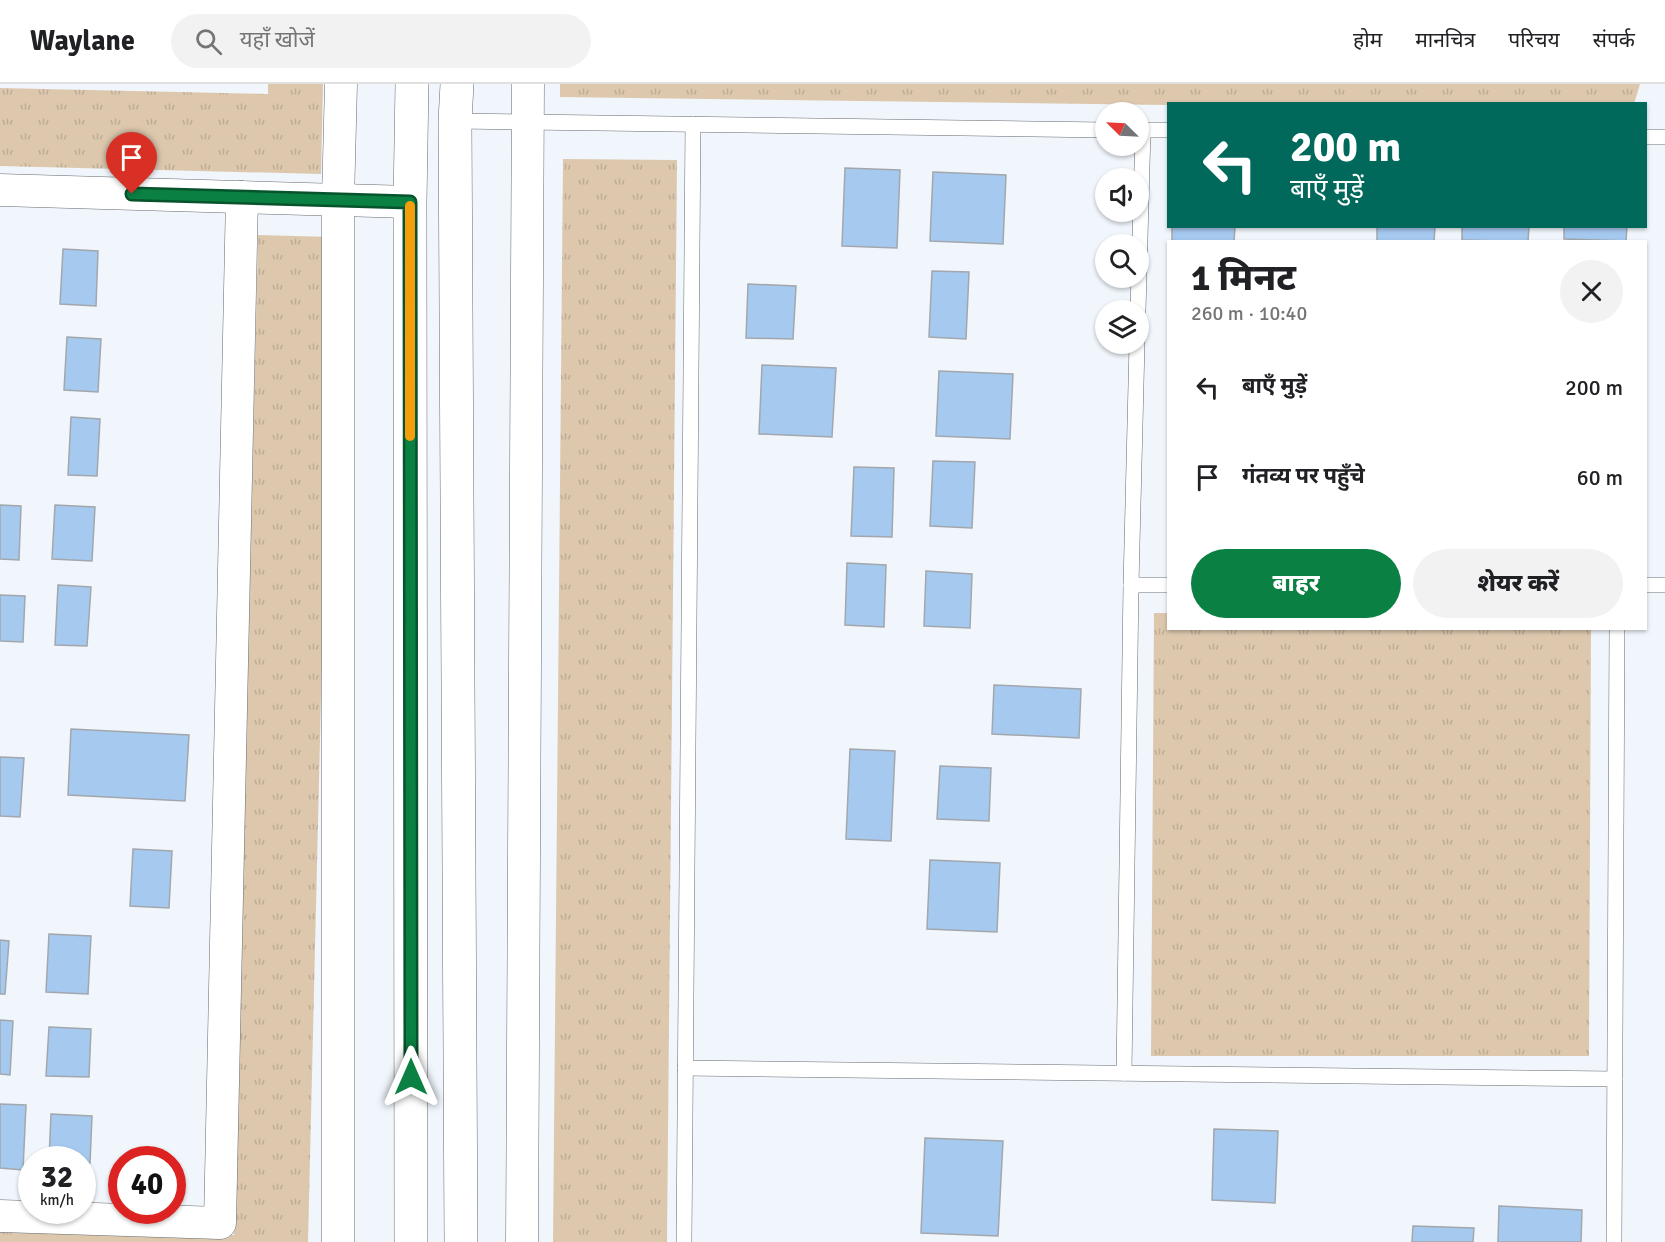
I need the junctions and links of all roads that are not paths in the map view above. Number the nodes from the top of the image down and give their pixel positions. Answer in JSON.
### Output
{"nodes":[{"id":1,"x":341,"y":84,"type":"edge"},
{"id":2,"x":412,"y":84,"type":"edge"},
{"id":3,"x":457,"y":84,"type":"edge"},
{"id":4,"x":528,"y":84,"type":"edge"},
{"id":5,"x":455,"y":121,"type":"junction"},
{"id":6,"x":527,"y":122,"type":"junction"},
{"id":7,"x":693,"y":124,"type":"junction"},
{"id":8,"x":1095,"y":130,"type":"edge"},
{"id":9,"x":1149,"y":130,"type":"edge"},
{"id":10,"x":1167,"y":130,"type":"edge"},
{"id":11,"x":1647,"y":136,"type":"edge"},
{"id":12,"x":1665,"y":137,"type":"edge"},
{"id":13,"x":1141,"y":156,"type":"edge"},
{"id":14,"x":0,"y":190,"type":"edge"},
{"id":15,"x":242,"y":197,"type":"junction"},
{"id":16,"x":338,"y":200,"type":"junction"},
{"id":17,"x":410,"y":202,"type":"junction"},
{"id":18,"x":1138,"y":300,"type":"edge"},
{"id":19,"x":1137,"y":354,"type":"edge"},
{"id":20,"x":1131,"y":585,"type":"junction"},
{"id":21,"x":1167,"y":585,"type":"edge"},
{"id":22,"x":1647,"y":585,"type":"edge"},
{"id":23,"x":1665,"y":585,"type":"edge"},
{"id":24,"x":1617,"y":630,"type":"edge"},
{"id":25,"x":686,"y":1068,"type":"junction"},
{"id":26,"x":1124,"y":1073,"type":"junction"},
{"id":27,"x":1615,"y":1078,"type":"junction"},
{"id":28,"x":0,"y":1216,"type":"edge"},
{"id":29,"x":338,"y":1242,"type":"edge"},
{"id":30,"x":411,"y":1242,"type":"edge"},
{"id":31,"x":461,"y":1242,"type":"edge"},
{"id":32,"x":522,"y":1242,"type":"edge"},
{"id":33,"x":684,"y":1242,"type":"edge"},
{"id":34,"x":1614,"y":1242,"type":"edge"}],
"edges":[{"from":1,"to":16,"type":"street"},
{"from":2,"to":17,"type":"street"},
{"from":3,"to":5,"type":"street"},
{"from":4,"to":6,"type":"street"},
{"from":5,"to":6,"type":"lane"},
{"from":5,"to":31,"type":"street"},
{"from":6,"to":7,"type":"lane"},
{"from":6,"to":32,"type":"street"},
{"from":7,"to":8,"type":"lane"},
{"from":7,"to":25,"type":"lane"},
{"from":9,"to":10,"type":"lane"},
{"from":11,"to":12,"type":"lane"},
{"from":13,"to":18,"type":"lane"},
{"from":14,"to":15,"type":"street"},
{"from":15,"to":16,"type":"street"},
{"from":15,"to":28,"type":"street"},
{"from":16,"to":17,"type":"street"},
{"from":16,"to":29,"type":"street"},
{"from":17,"to":30,"type":"street"},
{"from":19,"to":20,"type":"lane"},
{"from":20,"to":21,"type":"lane"},
{"from":20,"to":26,"type":"lane"},
{"from":22,"to":23,"type":"lane"},
{"from":24,"to":27,"type":"lane"},
{"from":25,"to":26,"type":"lane"},
{"from":25,"to":33,"type":"lane"},
{"from":26,"to":27,"type":"lane"},
{"from":27,"to":34,"type":"lane"}]}
